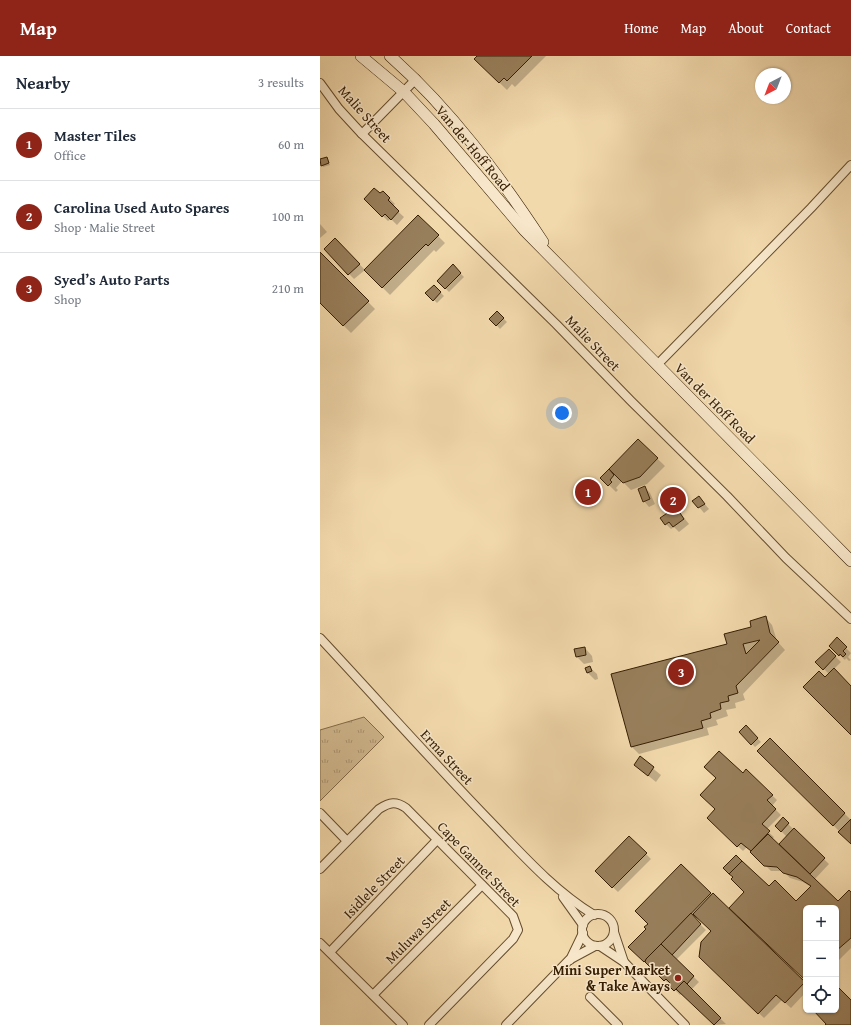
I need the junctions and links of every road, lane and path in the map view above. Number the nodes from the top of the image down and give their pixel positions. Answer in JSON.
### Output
{"nodes":[{"id":1,"x":361,"y":56,"type":"edge"},
{"id":2,"x":390,"y":56,"type":"edge"},
{"id":3,"x":416,"y":79,"type":"junction"},
{"id":4,"x":320,"y":83,"type":"edge"},
{"id":5,"x":404,"y":92,"type":"junction"},
{"id":6,"x":362,"y":134,"type":"junction"},
{"id":7,"x":851,"y":165,"type":"edge"},
{"id":8,"x":558,"y":265,"type":"junction"},
{"id":9,"x":657,"y":365,"type":"junction"},
{"id":10,"x":851,"y":561,"type":"edge"},
{"id":11,"x":851,"y":619,"type":"edge"},
{"id":12,"x":320,"y":638,"type":"edge"},
{"id":13,"x":320,"y":813,"type":"edge"},
{"id":14,"x":438,"y":840,"type":"junction"},
{"id":15,"x":347,"y":841,"type":"junction"},
{"id":16,"x":320,"y":869,"type":"edge"},
{"id":17,"x":482,"y":885,"type":"junction"},
{"id":18,"x":558,"y":890,"type":"junction"},
{"id":19,"x":594,"y":915,"type":"junction"},
{"id":20,"x":583,"y":929,"type":"junction"},
{"id":21,"x":614,"y":932,"type":"junction"},
{"id":22,"x":320,"y":943,"type":"edge"},
{"id":23,"x":598,"y":946,"type":"junction"},
{"id":24,"x":330,"y":952,"type":"junction"},
{"id":25,"x":569,"y":960,"type":"junction"},
{"id":26,"x":624,"y":962,"type":"junction"},
{"id":27,"x":373,"y":995,"type":"junction"},
{"id":28,"x":590,"y":997,"type":"dead end"},
{"id":29,"x":403,"y":1025,"type":"edge"},
{"id":30,"x":429,"y":1025,"type":"edge"},
{"id":31,"x":506,"y":1025,"type":"edge"},
{"id":32,"x":618,"y":1025,"type":"edge"},
{"id":33,"x":685,"y":1025,"type":"edge"}],
"edges":[{"from":1,"to":5,"type":"main road","name":"Van der Hoff Road"},
{"from":2,"to":3,"type":"main road","name":"Van der Hoff Road"},
{"from":3,"to":5,"type":"street"},
{"from":3,"to":8,"type":"main road","name":"Van der Hoff Road"},
{"from":4,"to":6,"type":"street","name":"Malie Street"},
{"from":5,"to":6,"type":"street"},
{"from":5,"to":8,"type":"main road","name":"Van der Hoff Road"},
{"from":6,"to":11,"type":"street","name":"Malie Street"},
{"from":7,"to":9,"type":"street"},
{"from":8,"to":9,"type":"main road","name":"Van der Hoff Road"},
{"from":9,"to":10,"type":"main road","name":"Van der Hoff Road"},
{"from":12,"to":18,"type":"street","name":"Erma Street"},
{"from":13,"to":15,"type":"street"},
{"from":14,"to":15,"type":"street","name":"Cape Gannet Street"},
{"from":14,"to":17,"type":"street","name":"Cape Gannet Street"},
{"from":14,"to":24,"type":"street","name":"Isidlele Street"},
{"from":15,"to":16,"type":"street","name":"Cape Gannet Street"},
{"from":17,"to":27,"type":"street","name":"Muluwa Street"},
{"from":17,"to":30,"type":"street","name":"Cape Gannet Street"},
{"from":18,"to":19,"type":"street","name":"Erma Street"},
{"from":18,"to":20,"type":"street","name":"Erma Street"},
{"from":19,"to":20,"type":"street"},
{"from":19,"to":21,"type":"street"},
{"from":20,"to":23,"type":"street"},
{"from":20,"to":25,"type":"street"},
{"from":21,"to":23,"type":"street"},
{"from":21,"to":26,"type":"street"},
{"from":22,"to":24,"type":"street"},
{"from":23,"to":25,"type":"street"},
{"from":23,"to":26,"type":"street"},
{"from":24,"to":27,"type":"street"},
{"from":25,"to":31,"type":"street"},
{"from":26,"to":33,"type":"street"},
{"from":27,"to":29,"type":"street"},
{"from":28,"to":32,"type":"street"}]}
